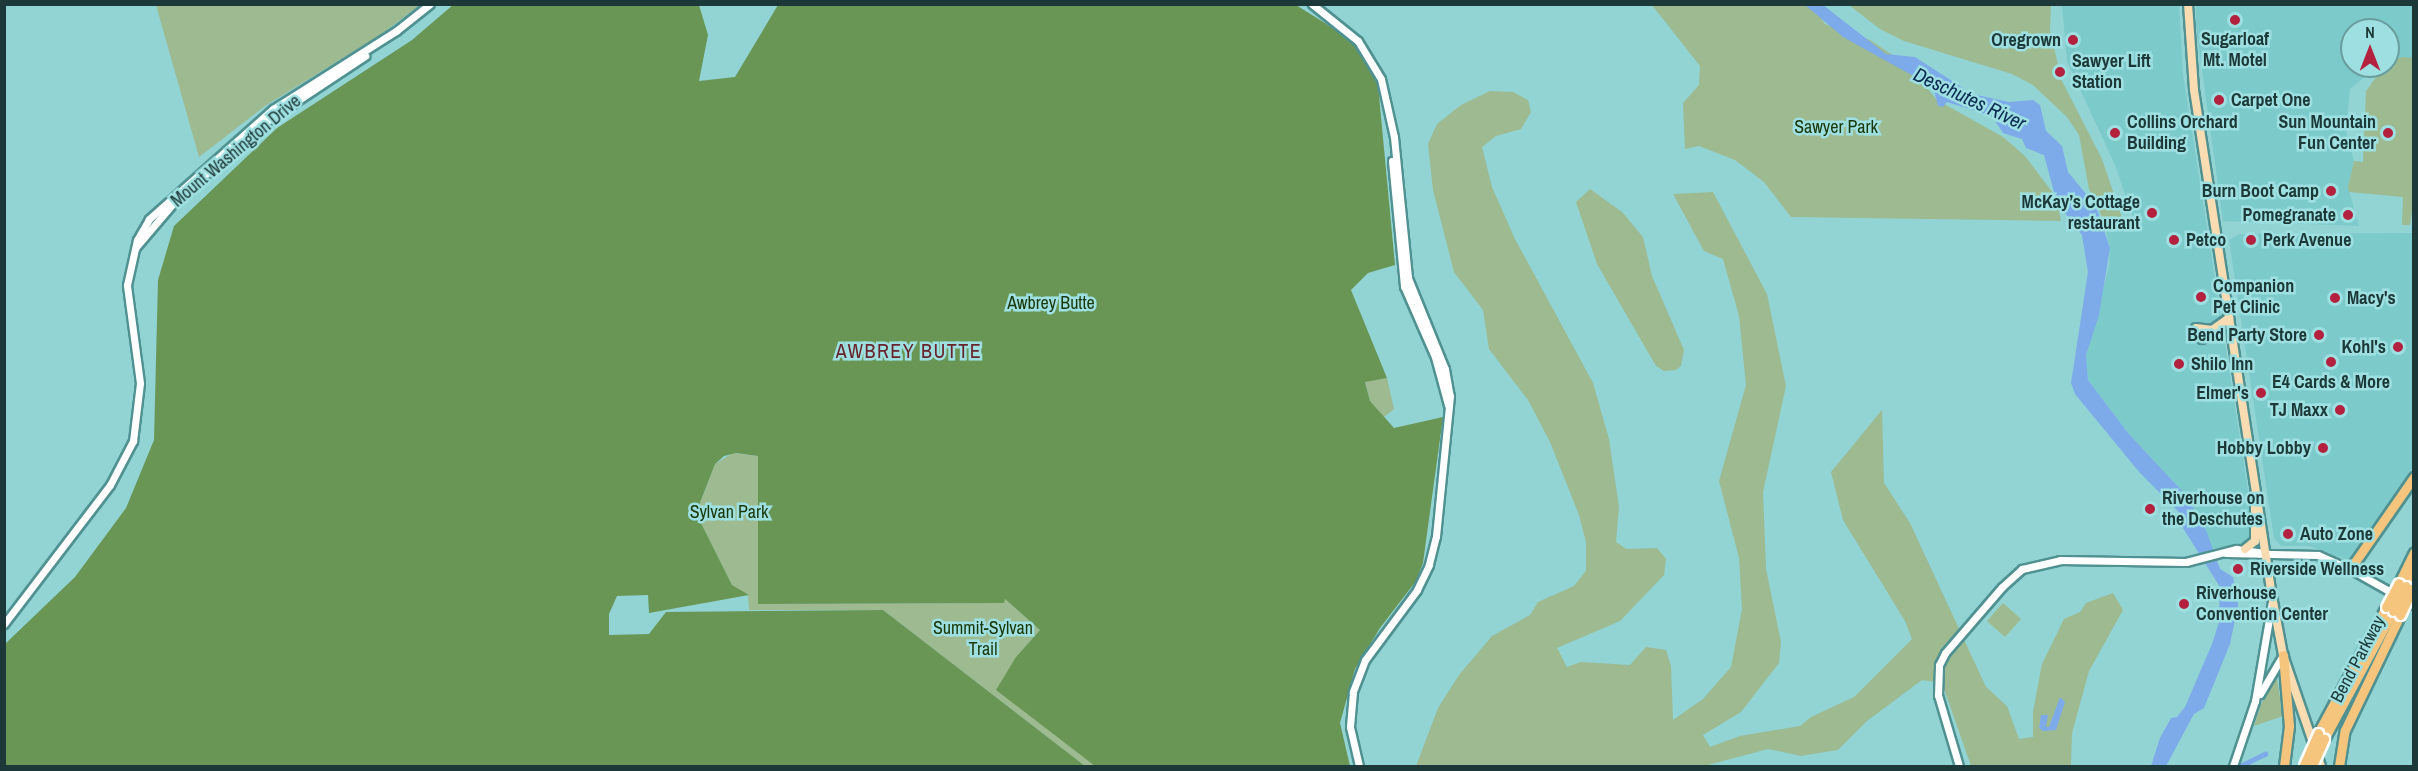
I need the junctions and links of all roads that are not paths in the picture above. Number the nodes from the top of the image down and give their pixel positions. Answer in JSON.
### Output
{"nodes":[{"id":1,"x":430,"y":4,"type":"edge"},
{"id":2,"x":436,"y":4,"type":"edge"},
{"id":3,"x":1312,"y":4,"type":"edge"},
{"id":4,"x":2188,"y":4,"type":"edge"},
{"id":5,"x":136,"y":247,"type":"junction"},
{"id":6,"x":2229,"y":318,"type":"junction"},
{"id":7,"x":2223,"y":325,"type":"junction"},
{"id":8,"x":2196,"y":328,"type":"dead end"},
{"id":9,"x":2202,"y":339,"type":"dead end"},
{"id":10,"x":2414,"y":477,"type":"edge"},
{"id":11,"x":2256,"y":489,"type":"junction"},
{"id":12,"x":2245,"y":549,"type":"junction"},
{"id":13,"x":2414,"y":552,"type":"edge"},
{"id":14,"x":2226,"y":553,"type":"junction"},
{"id":15,"x":2266,"y":554,"type":"junction"},
{"id":16,"x":2350,"y":569,"type":"junction"},
{"id":17,"x":2414,"y":571,"type":"edge"},
{"id":18,"x":2408,"y":586,"type":"edge"},
{"id":19,"x":2272,"y":596,"type":"junction"},
{"id":20,"x":2414,"y":605,"type":"edge"},
{"id":21,"x":2393,"y":611,"type":"junction"},
{"id":22,"x":4,"y":624,"type":"edge"},
{"id":23,"x":2283,"y":655,"type":"junction"},
{"id":24,"x":2255,"y":701,"type":"junction"},
{"id":25,"x":1359,"y":766,"type":"edge"},
{"id":26,"x":1959,"y":766,"type":"edge"},
{"id":27,"x":2233,"y":766,"type":"edge"},
{"id":28,"x":2284,"y":766,"type":"edge"},
{"id":29,"x":2307,"y":766,"type":"edge"},
{"id":30,"x":2321,"y":766,"type":"edge"},
{"id":31,"x":2339,"y":766,"type":"edge"}],
"edges":[{"from":1,"to":5,"type":"main road","name":"Mount Washington Drive"},
{"from":2,"to":5,"type":"main road","name":"Mount Washington Drive"},
{"from":3,"to":25,"type":"main road"},
{"from":4,"to":6,"type":"main road"},
{"from":5,"to":22,"type":"main road","name":"Mount Washington Drive"},
{"from":6,"to":7,"type":"main road"},
{"from":6,"to":11,"type":"main road"},
{"from":7,"to":8,"type":"main road"},
{"from":7,"to":9,"type":"main road"},
{"from":10,"to":16,"type":"highway"},
{"from":11,"to":12,"type":"main road"},
{"from":11,"to":15,"type":"main road"},
{"from":12,"to":14,"type":"main road"},
{"from":12,"to":15,"type":"main road"},
{"from":13,"to":18,"type":"highway","name":"Bend Parkway"},
{"from":14,"to":15,"type":"main road"},
{"from":14,"to":26,"type":"main road"},
{"from":15,"to":16,"type":"main road"},
{"from":15,"to":19,"type":"main road"},
{"from":16,"to":20,"type":"main road"},
{"from":17,"to":18,"type":"highway","name":"Bend Parkway"},
{"from":18,"to":21,"type":"highway","name":"Bend Parkway","bridge":true},
{"from":18,"to":21,"type":"highway","bridge":true},
{"from":19,"to":23,"type":"main road"},
{"from":19,"to":24,"type":"main road"},
{"from":21,"to":29,"type":"highway","name":"Bend Parkway","bridge":true},
{"from":21,"to":31,"type":"highway"},
{"from":23,"to":24,"type":"main road"},
{"from":23,"to":28,"type":"highway"},
{"from":23,"to":30,"type":"main road"},
{"from":24,"to":27,"type":"main road"}]}
